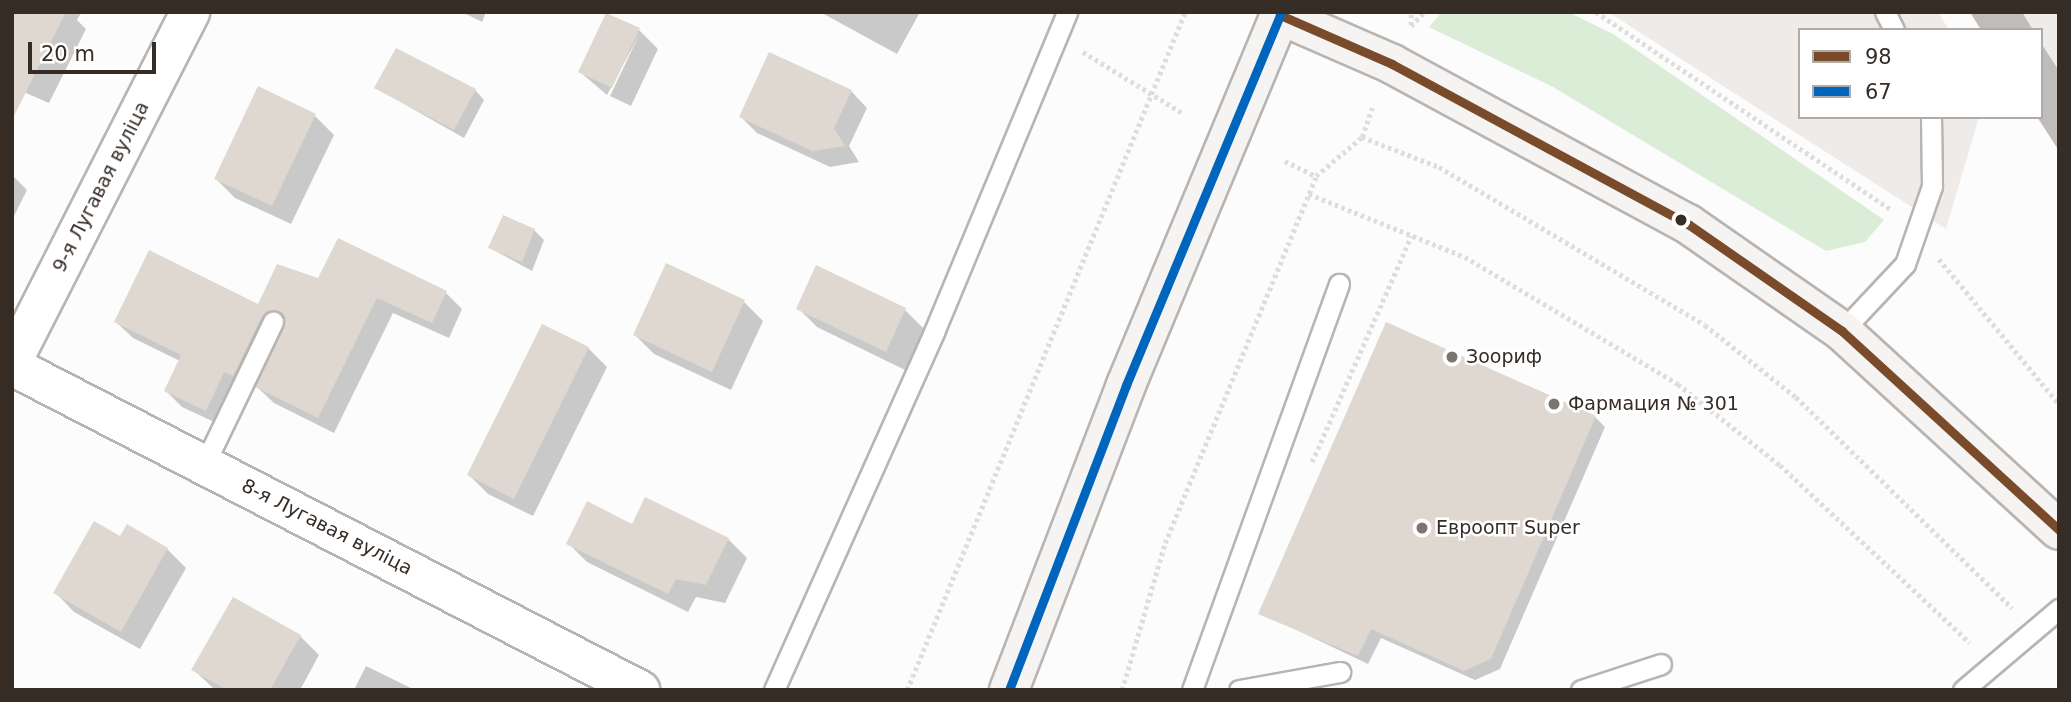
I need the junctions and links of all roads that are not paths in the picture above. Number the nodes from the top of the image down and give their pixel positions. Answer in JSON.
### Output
{"nodes":[{"id":1,"x":190,"y":12,"type":"edge"},
{"id":2,"x":1067,"y":12,"type":"edge"},
{"id":3,"x":1280,"y":13,"type":"edge"},
{"id":4,"x":1931,"y":119,"type":"edge"},
{"id":5,"x":1339,"y":284,"type":"dead end"},
{"id":6,"x":273,"y":322,"type":"dead end"},
{"id":7,"x":1842,"y":331,"type":"junction"},
{"id":8,"x":12,"y":364,"type":"edge"},
{"id":9,"x":205,"y":463,"type":"junction"},
{"id":10,"x":2059,"y":530,"type":"edge"},
{"id":11,"x":2059,"y":609,"type":"edge"},
{"id":12,"x":1661,"y":664,"type":"dead end"},
{"id":13,"x":1340,"y":672,"type":"dead end"},
{"id":14,"x":640,"y":690,"type":"edge"},
{"id":15,"x":774,"y":690,"type":"edge"},
{"id":16,"x":1010,"y":690,"type":"edge"},
{"id":17,"x":1192,"y":690,"type":"edge"},
{"id":18,"x":1239,"y":690,"type":"edge"},
{"id":19,"x":1581,"y":690,"type":"edge"},
{"id":20,"x":1963,"y":690,"type":"edge"}],
"edges":[{"from":1,"to":8,"type":"street","name":"9-я Лугавая вуліца"},
{"from":2,"to":15,"type":"lane"},
{"from":3,"to":7,"type":"main road"},
{"from":3,"to":16,"type":"main road"},
{"from":4,"to":7,"type":"lane"},
{"from":5,"to":17,"type":"lane"},
{"from":6,"to":9,"type":"lane"},
{"from":7,"to":10,"type":"main road"},
{"from":8,"to":9,"type":"street","name":"8-я Лугавая вуліца"},
{"from":9,"to":14,"type":"street","name":"8-я Лугавая вуліца"},
{"from":11,"to":20,"type":"lane"},
{"from":12,"to":19,"type":"lane"},
{"from":13,"to":18,"type":"lane"}]}
